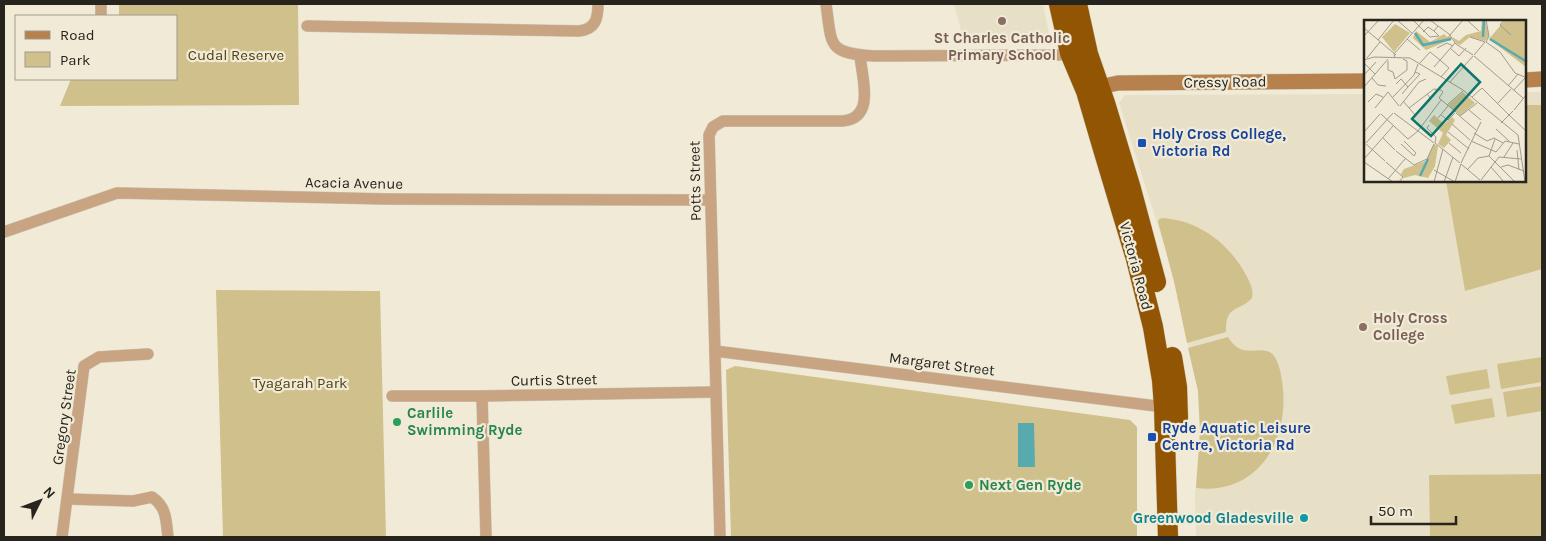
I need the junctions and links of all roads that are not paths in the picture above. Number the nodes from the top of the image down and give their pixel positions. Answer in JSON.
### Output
{"nodes":[{"id":1,"x":598,"y":4,"type":"edge"},
{"id":2,"x":826,"y":4,"type":"edge"},
{"id":3,"x":1059,"y":4,"type":"edge"},
{"id":4,"x":1077,"y":4,"type":"edge"},
{"id":5,"x":307,"y":26,"type":"dead end"},
{"id":6,"x":1070,"y":53,"type":"junction"},
{"id":7,"x":860,"y":56,"type":"junction"},
{"id":8,"x":1364,"y":80,"type":"edge"},
{"id":9,"x":1526,"y":80,"type":"edge"},
{"id":10,"x":1542,"y":80,"type":"edge"},
{"id":11,"x":1093,"y":89,"type":"junction"},
{"id":12,"x":710,"y":200,"type":"junction"},
{"id":13,"x":4,"y":232,"type":"edge"},
{"id":14,"x":715,"y":351,"type":"junction"},
{"id":15,"x":148,"y":354,"type":"dead end"},
{"id":16,"x":716,"y":392,"type":"junction"},
{"id":17,"x":392,"y":396,"type":"dead end"},
{"id":18,"x":482,"y":396,"type":"junction"},
{"id":19,"x":1164,"y":407,"type":"junction"},
{"id":20,"x":68,"y":498,"type":"junction"},
{"id":21,"x":62,"y":537,"type":"edge"},
{"id":22,"x":168,"y":537,"type":"edge"},
{"id":23,"x":486,"y":537,"type":"edge"},
{"id":24,"x":720,"y":537,"type":"edge"},
{"id":25,"x":1168,"y":537,"type":"edge"},
{"id":26,"x":1179,"y":537,"type":"edge"}],
"edges":[{"from":1,"to":5,"type":"street"},
{"from":2,"to":7,"type":"street"},
{"from":3,"to":6,"type":"highway","name":"Victoria Road"},
{"from":4,"to":11,"type":"highway","name":"Victoria Road"},
{"from":6,"to":7,"type":"street"},
{"from":6,"to":11,"type":"highway","name":"Victoria Road"},
{"from":7,"to":12,"type":"street","name":"Potts Street"},
{"from":8,"to":11,"type":"street","name":"Cressy Road"},
{"from":9,"to":10,"type":"street"},
{"from":11,"to":19,"type":"highway","name":"Victoria Road"},
{"from":11,"to":26,"type":"highway","name":"Victoria Road"},
{"from":12,"to":13,"type":"street","name":"Acacia Avenue"},
{"from":12,"to":14,"type":"street","name":"Potts Street"},
{"from":14,"to":16,"type":"street","name":"Potts Street"},
{"from":14,"to":19,"type":"street","name":"Margaret Street"},
{"from":15,"to":20,"type":"street","name":"Gregory Street"},
{"from":16,"to":18,"type":"street","name":"Curtis Street"},
{"from":16,"to":24,"type":"street","name":"Potts Street"},
{"from":17,"to":18,"type":"street","name":"Curtis Street"},
{"from":18,"to":23,"type":"street"},
{"from":19,"to":25,"type":"highway","name":"Victoria Road"},
{"from":20,"to":21,"type":"street","name":"Gregory Street"},
{"from":20,"to":22,"type":"street"}]}
